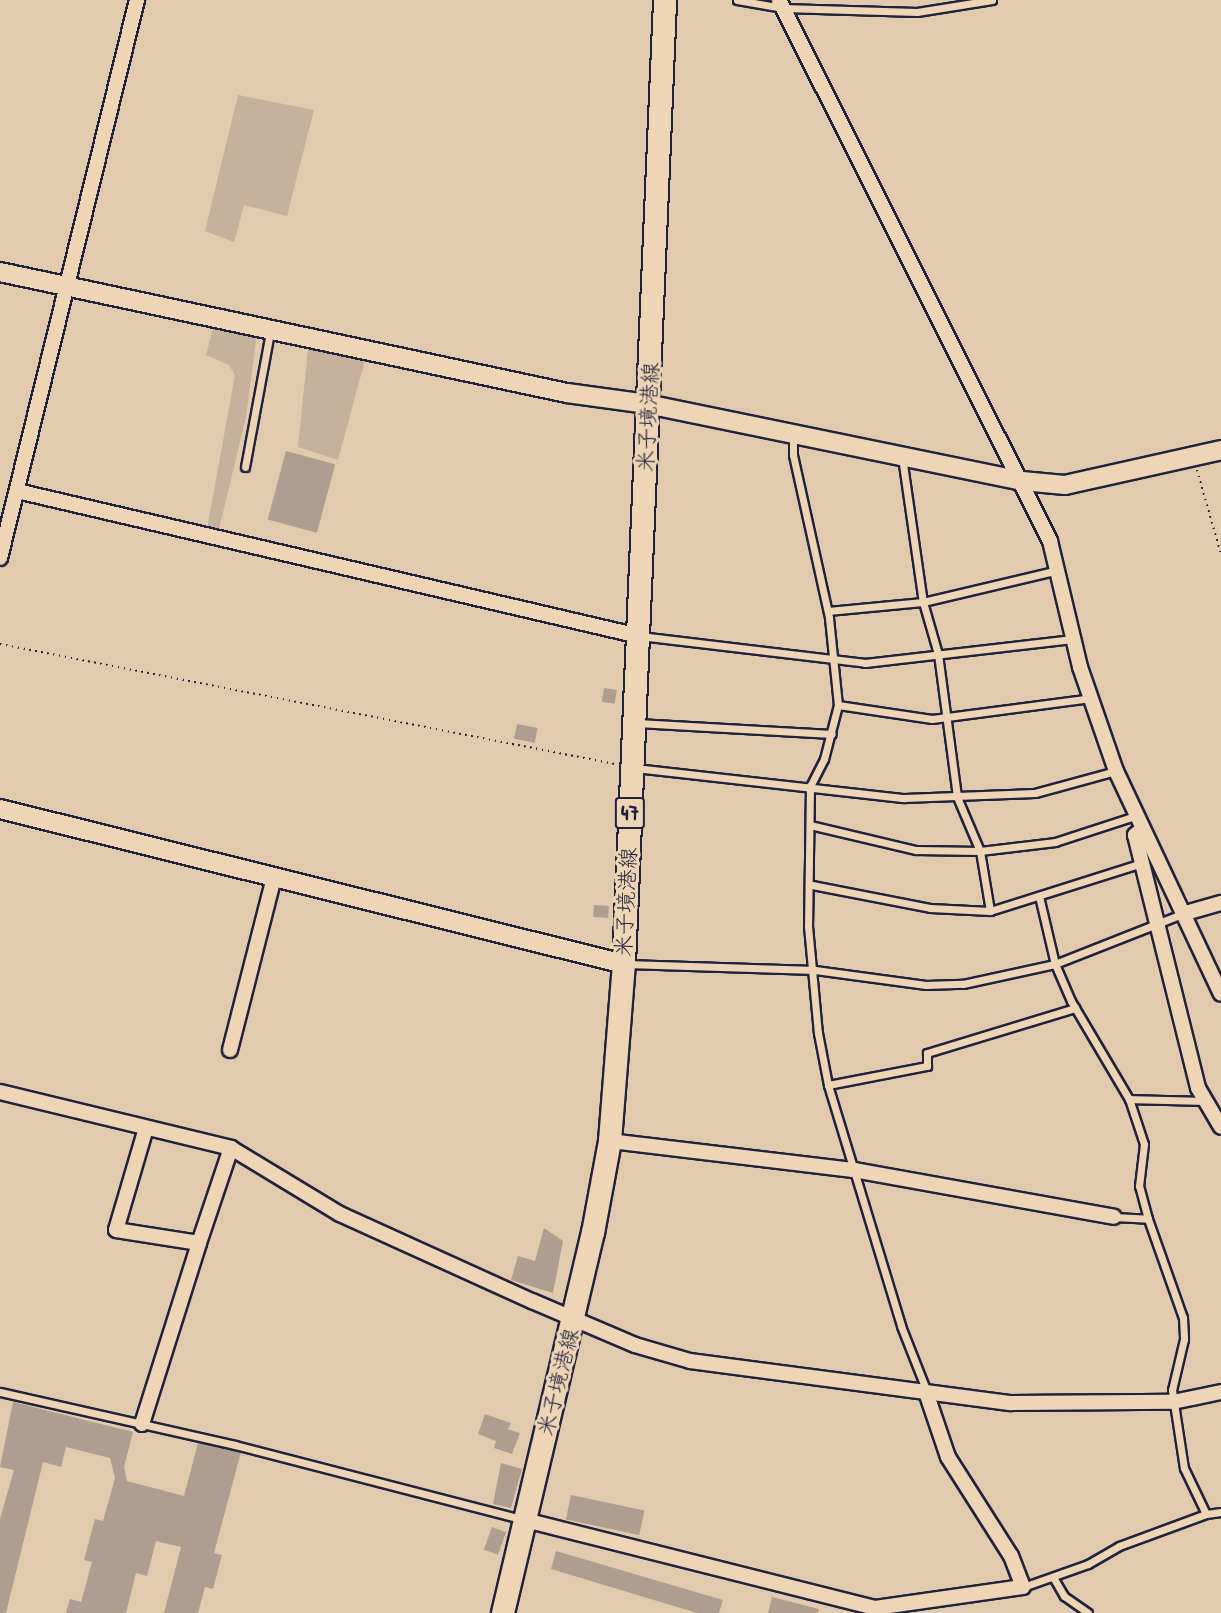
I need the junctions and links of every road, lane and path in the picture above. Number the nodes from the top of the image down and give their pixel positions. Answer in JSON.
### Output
{"nodes":[{"id":1,"x":137,"y":0,"type":"edge"},
{"id":2,"x":665,"y":0,"type":"edge"},
{"id":3,"x":737,"y":0,"type":"edge"},
{"id":4,"x":992,"y":0,"type":"edge"},
{"id":5,"x":781,"y":4,"type":"edge"},
{"id":6,"x":0,"y":272,"type":"edge"},
{"id":7,"x":68,"y":286,"type":"junction"},
{"id":8,"x":270,"y":329,"type":"junction"},
{"id":9,"x":647,"y":404,"type":"junction"},
{"id":10,"x":794,"y":433,"type":"junction"},
{"id":11,"x":1221,"y":450,"type":"edge"},
{"id":12,"x":902,"y":456,"type":"junction"},
{"id":13,"x":1193,"y":456,"type":"junction"},
{"id":14,"x":245,"y":468,"type":"dead end"},
{"id":15,"x":1022,"y":482,"type":"junction"},
{"id":16,"x":17,"y":491,"type":"junction"},
{"id":17,"x":1221,"y":554,"type":"edge"},
{"id":18,"x":0,"y":558,"type":"edge"},
{"id":19,"x":1058,"y":570,"type":"junction"},
{"id":20,"x":923,"y":602,"type":"junction"},
{"id":21,"x":828,"y":611,"type":"junction"},
{"id":22,"x":639,"y":636,"type":"junction"},
{"id":23,"x":1073,"y":639,"type":"junction"},
{"id":24,"x":0,"y":644,"type":"edge"},
{"id":25,"x":938,"y":654,"type":"junction"},
{"id":26,"x":834,"y":661,"type":"junction"},
{"id":27,"x":1091,"y":698,"type":"junction"},
{"id":28,"x":838,"y":705,"type":"junction"},
{"id":29,"x":943,"y":718,"type":"junction"},
{"id":30,"x":635,"y":723,"type":"junction"},
{"id":31,"x":832,"y":734,"type":"junction"},
{"id":32,"x":632,"y":768,"type":"junction"},
{"id":33,"x":1116,"y":771,"type":"junction"},
{"id":34,"x":810,"y":786,"type":"junction"},
{"id":35,"x":957,"y":797,"type":"junction"},
{"id":36,"x":0,"y":809,"type":"edge"},
{"id":37,"x":1135,"y":816,"type":"junction"},
{"id":38,"x":810,"y":825,"type":"junction"},
{"id":39,"x":1141,"y":830,"type":"junction"},
{"id":40,"x":980,"y":851,"type":"junction"},
{"id":41,"x":1142,"y":863,"type":"junction"},
{"id":42,"x":274,"y":877,"type":"junction"},
{"id":43,"x":812,"y":885,"type":"junction"},
{"id":44,"x":1039,"y":896,"type":"junction"},
{"id":45,"x":1221,"y":903,"type":"edge"},
{"id":46,"x":990,"y":911,"type":"junction"},
{"id":47,"x":1182,"y":914,"type":"junction"},
{"id":48,"x":1157,"y":924,"type":"junction"},
{"id":49,"x":624,"y":964,"type":"junction"},
{"id":50,"x":1055,"y":964,"type":"junction"},
{"id":51,"x":815,"y":970,"type":"junction"},
{"id":52,"x":1221,"y":994,"type":"edge"},
{"id":53,"x":1075,"y":1008,"type":"junction"},
{"id":54,"x":230,"y":1050,"type":"dead end"},
{"id":55,"x":828,"y":1085,"type":"junction"},
{"id":56,"x":0,"y":1092,"type":"edge"},
{"id":57,"x":1129,"y":1099,"type":"junction"},
{"id":58,"x":1203,"y":1101,"type":"junction"},
{"id":59,"x":1221,"y":1127,"type":"edge"},
{"id":60,"x":146,"y":1128,"type":"junction"},
{"id":61,"x":610,"y":1141,"type":"junction"},
{"id":62,"x":231,"y":1148,"type":"junction"},
{"id":63,"x":854,"y":1170,"type":"junction"},
{"id":64,"x":1114,"y":1217,"type":"joint"},
{"id":65,"x":1148,"y":1219,"type":"junction"},
{"id":66,"x":199,"y":1243,"type":"junction"},
{"id":67,"x":574,"y":1319,"type":"junction"},
{"id":68,"x":0,"y":1392,"type":"edge"},
{"id":69,"x":1221,"y":1392,"type":"edge"},
{"id":70,"x":927,"y":1395,"type":"junction"},
{"id":71,"x":1173,"y":1402,"type":"junction"},
{"id":72,"x":142,"y":1424,"type":"junction"},
{"id":73,"x":1221,"y":1512,"type":"edge"},
{"id":74,"x":1206,"y":1514,"type":"junction"},
{"id":75,"x":525,"y":1520,"type":"junction"},
{"id":76,"x":1053,"y":1577,"type":"junction"},
{"id":77,"x":1023,"y":1587,"type":"junction"},
{"id":78,"x":503,"y":1613,"type":"edge"},
{"id":79,"x":1088,"y":1613,"type":"edge"}],
"edges":[{"from":1,"to":7,"type":"street"},
{"from":2,"to":9,"type":"main road","name":"米子境港線","number":"47"},
{"from":3,"to":5,"type":"lane"},
{"from":4,"to":5,"type":"lane"},
{"from":5,"to":15,"type":"street"},
{"from":6,"to":7,"type":"street"},
{"from":7,"to":8,"type":"street"},
{"from":7,"to":16,"type":"street"},
{"from":8,"to":9,"type":"street"},
{"from":8,"to":14,"type":"lane"},
{"from":9,"to":10,"type":"street"},
{"from":9,"to":22,"type":"main road","name":"米子境港線","number":"47"},
{"from":10,"to":12,"type":"street"},
{"from":10,"to":21,"type":"lane"},
{"from":11,"to":13,"type":"street"},
{"from":12,"to":15,"type":"street"},
{"from":12,"to":20,"type":"lane"},
{"from":13,"to":15,"type":"street"},
{"from":13,"to":17,"type":"path"},
{"from":15,"to":19,"type":"street"},
{"from":16,"to":18,"type":"street"},
{"from":16,"to":22,"type":"street"},
{"from":19,"to":20,"type":"lane"},
{"from":19,"to":23,"type":"street"},
{"from":20,"to":21,"type":"lane"},
{"from":20,"to":25,"type":"lane"},
{"from":21,"to":26,"type":"lane"},
{"from":22,"to":26,"type":"lane"},
{"from":22,"to":30,"type":"main road","name":"米子境港線","number":"47"},
{"from":23,"to":25,"type":"lane"},
{"from":23,"to":27,"type":"street"},
{"from":24,"to":32,"type":"path"},
{"from":25,"to":26,"type":"lane"},
{"from":25,"to":29,"type":"lane"},
{"from":26,"to":28,"type":"lane"},
{"from":27,"to":29,"type":"lane"},
{"from":27,"to":33,"type":"street"},
{"from":28,"to":29,"type":"lane"},
{"from":28,"to":31,"type":"lane"},
{"from":29,"to":35,"type":"lane"},
{"from":30,"to":31,"type":"lane"},
{"from":30,"to":32,"type":"main road","name":"米子境港線","number":"47"},
{"from":31,"to":34,"type":"lane"},
{"from":32,"to":34,"type":"lane"},
{"from":32,"to":49,"type":"main road","name":"米子境港線","number":"47"},
{"from":33,"to":35,"type":"lane"},
{"from":33,"to":37,"type":"street"},
{"from":34,"to":35,"type":"lane"},
{"from":34,"to":38,"type":"lane"},
{"from":35,"to":40,"type":"lane"},
{"from":36,"to":42,"type":"street"},
{"from":37,"to":39,"type":"street"},
{"from":37,"to":40,"type":"lane"},
{"from":38,"to":40,"type":"lane"},
{"from":38,"to":43,"type":"lane"},
{"from":39,"to":41,"type":"street"},
{"from":39,"to":47,"type":"street"},
{"from":40,"to":46,"type":"lane"},
{"from":41,"to":44,"type":"lane"},
{"from":41,"to":48,"type":"street"},
{"from":42,"to":49,"type":"street"},
{"from":42,"to":54,"type":"street"},
{"from":43,"to":46,"type":"lane"},
{"from":43,"to":51,"type":"lane"},
{"from":44,"to":46,"type":"lane"},
{"from":44,"to":50,"type":"lane"},
{"from":45,"to":47,"type":"street"},
{"from":47,"to":48,"type":"lane"},
{"from":47,"to":52,"type":"street"},
{"from":48,"to":50,"type":"lane"},
{"from":48,"to":58,"type":"street"},
{"from":49,"to":51,"type":"lane"},
{"from":49,"to":61,"type":"main road","name":"米子境港線","number":"47"},
{"from":50,"to":51,"type":"lane"},
{"from":50,"to":53,"type":"lane"},
{"from":51,"to":55,"type":"lane"},
{"from":53,"to":55,"type":"lane"},
{"from":53,"to":57,"type":"lane"},
{"from":55,"to":63,"type":"lane"},
{"from":56,"to":60,"type":"street"},
{"from":57,"to":58,"type":"lane"},
{"from":57,"to":65,"type":"lane"},
{"from":58,"to":59,"type":"street"},
{"from":60,"to":62,"type":"street"},
{"from":60,"to":66,"type":"street"},
{"from":61,"to":63,"type":"street"},
{"from":61,"to":67,"type":"main road","name":"米子境港線","number":"47"},
{"from":62,"to":66,"type":"street"},
{"from":62,"to":67,"type":"street"},
{"from":63,"to":64,"type":"street"},
{"from":63,"to":70,"type":"lane"},
{"from":64,"to":65,"type":"lane"},
{"from":65,"to":71,"type":"lane"},
{"from":66,"to":72,"type":"street"},
{"from":67,"to":70,"type":"street"},
{"from":67,"to":75,"type":"main road","name":"米子境港線","number":"47"},
{"from":68,"to":72,"type":"lane"},
{"from":69,"to":71,"type":"street"},
{"from":70,"to":71,"type":"street"},
{"from":70,"to":77,"type":"street"},
{"from":71,"to":74,"type":"lane"},
{"from":72,"to":75,"type":"lane"},
{"from":73,"to":74,"type":"lane"},
{"from":74,"to":76,"type":"lane"},
{"from":75,"to":77,"type":"street"},
{"from":75,"to":78,"type":"main road","name":"米子境港線","number":"47"},
{"from":76,"to":77,"type":"lane"},
{"from":76,"to":79,"type":"lane"}]}
